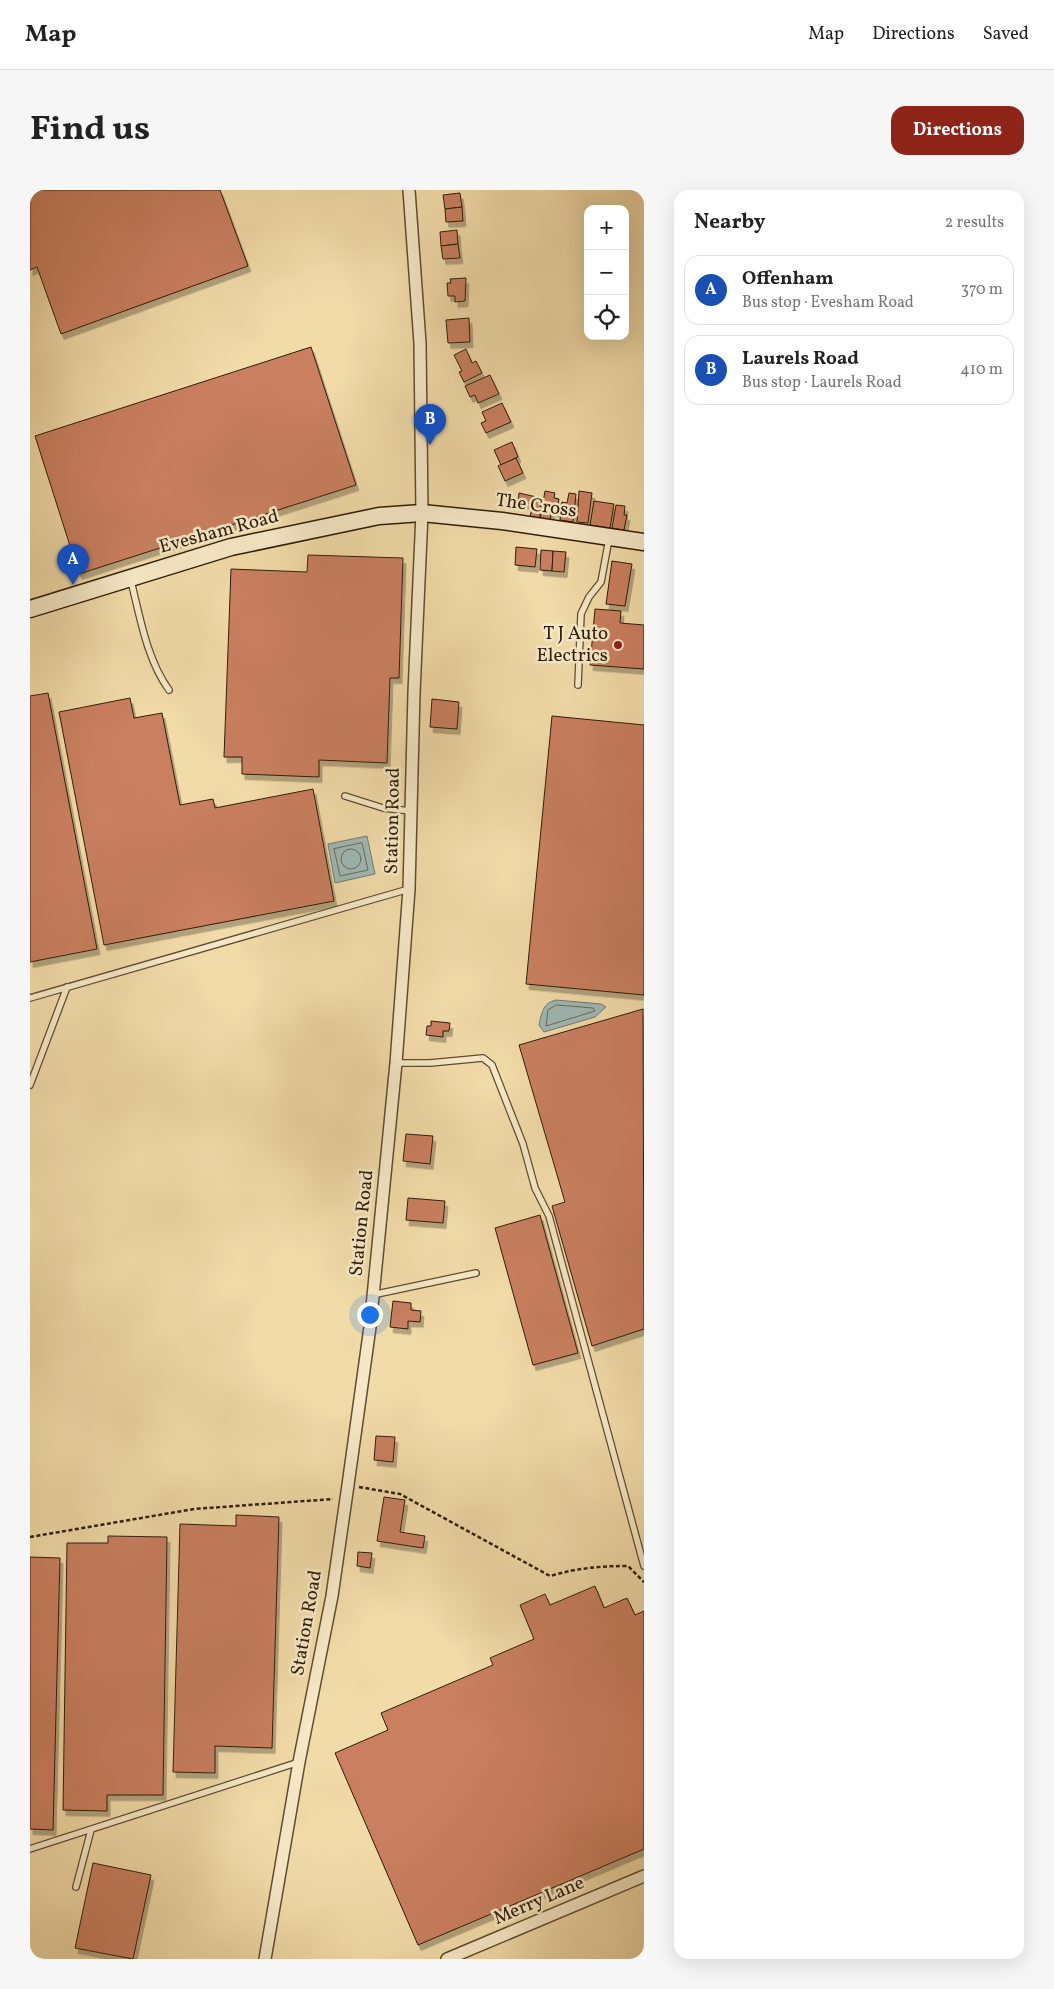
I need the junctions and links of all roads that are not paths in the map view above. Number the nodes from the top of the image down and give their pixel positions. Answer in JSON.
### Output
{"nodes":[{"id":1,"x":409,"y":190,"type":"edge"},
{"id":2,"x":422,"y":513,"type":"junction"},
{"id":3,"x":609,"y":537,"type":"junction"},
{"id":4,"x":644,"y":542,"type":"edge"},
{"id":5,"x":131,"y":578,"type":"junction"},
{"id":6,"x":30,"y":609,"type":"edge"},
{"id":7,"x":578,"y":684,"type":"dead end"},
{"id":8,"x":169,"y":690,"type":"dead end"},
{"id":9,"x":345,"y":796,"type":"dead end"},
{"id":10,"x":411,"y":812,"type":"junction"},
{"id":11,"x":409,"y":889,"type":"junction"},
{"id":12,"x":67,"y":987,"type":"junction"},
{"id":13,"x":30,"y":998,"type":"edge"},
{"id":14,"x":396,"y":1063,"type":"junction"},
{"id":15,"x":30,"y":1085,"type":"edge"},
{"id":16,"x":476,"y":1273,"type":"dead end"},
{"id":17,"x":372,"y":1295,"type":"junction"},
{"id":18,"x":644,"y":1566,"type":"edge"},
{"id":19,"x":299,"y":1762,"type":"junction"},
{"id":20,"x":91,"y":1830,"type":"junction"},
{"id":21,"x":30,"y":1849,"type":"edge"},
{"id":22,"x":644,"y":1876,"type":"edge"},
{"id":23,"x":76,"y":1887,"type":"dead end"},
{"id":24,"x":265,"y":1959,"type":"edge"},
{"id":25,"x":447,"y":1959,"type":"edge"}],
"edges":[{"from":1,"to":2,"type":"street","name":"Station Road"},
{"from":2,"to":3,"type":"main road","name":"The Cross"},
{"from":2,"to":5,"type":"main road","name":"Evesham Road"},
{"from":2,"to":10,"type":"street","name":"Station Road"},
{"from":3,"to":4,"type":"main road","name":"The Cross"},
{"from":3,"to":7,"type":"lane"},
{"from":5,"to":6,"type":"main road","name":"Evesham Road"},
{"from":5,"to":8,"type":"lane"},
{"from":9,"to":10,"type":"lane"},
{"from":10,"to":11,"type":"street","name":"Station Road"},
{"from":11,"to":12,"type":"lane"},
{"from":11,"to":14,"type":"street","name":"Station Road"},
{"from":12,"to":13,"type":"lane"},
{"from":12,"to":15,"type":"lane"},
{"from":14,"to":17,"type":"street","name":"Station Road"},
{"from":14,"to":18,"type":"lane"},
{"from":16,"to":17,"type":"lane"},
{"from":17,"to":19,"type":"street","name":"Station Road"},
{"from":19,"to":20,"type":"lane"},
{"from":19,"to":24,"type":"street","name":"Station Road"},
{"from":20,"to":21,"type":"lane"},
{"from":20,"to":23,"type":"lane"},
{"from":22,"to":25,"type":"street","name":"Merry Lane"}]}
